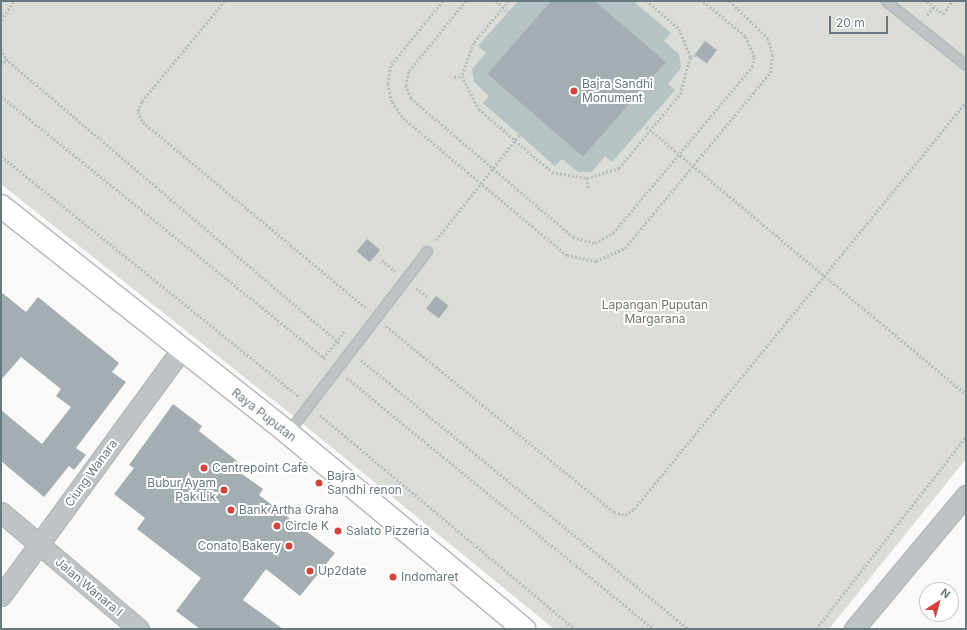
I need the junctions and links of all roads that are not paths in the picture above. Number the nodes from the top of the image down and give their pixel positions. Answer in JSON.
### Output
{"nodes":[{"id":1,"x":886,"y":1,"type":"edge"},
{"id":2,"x":966,"y":65,"type":"edge"},
{"id":3,"x":1,"y":206,"type":"edge"},
{"id":4,"x":427,"y":251,"type":"road end"},
{"id":5,"x":181,"y":350,"type":"junction"},
{"id":6,"x":288,"y":432,"type":"junction"},
{"id":7,"x":966,"y":495,"type":"edge"},
{"id":8,"x":1,"y":512,"type":"edge"},
{"id":9,"x":38,"y":545,"type":"junction"},
{"id":10,"x":1,"y":596,"type":"edge"},
{"id":11,"x":139,"y":629,"type":"edge"},
{"id":12,"x":524,"y":629,"type":"edge"},
{"id":13,"x":854,"y":629,"type":"edge"}],
"edges":[{"from":1,"to":2,"type":"lane"},
{"from":3,"to":5,"type":"main road","name":"Raya Puputan"},
{"from":4,"to":6,"type":"lane"},
{"from":5,"to":6,"type":"main road","name":"Raya Puputan"},
{"from":5,"to":9,"type":"street","name":"Ciung Wanara"},
{"from":6,"to":12,"type":"main road","name":"Raya Puputan"},
{"from":7,"to":13,"type":"street"},
{"from":8,"to":9,"type":"street","name":"Jalan Wanara I"},
{"from":9,"to":10,"type":"street","name":"Ciung Wanara"},
{"from":9,"to":11,"type":"street","name":"Jalan Wanara I"}]}
